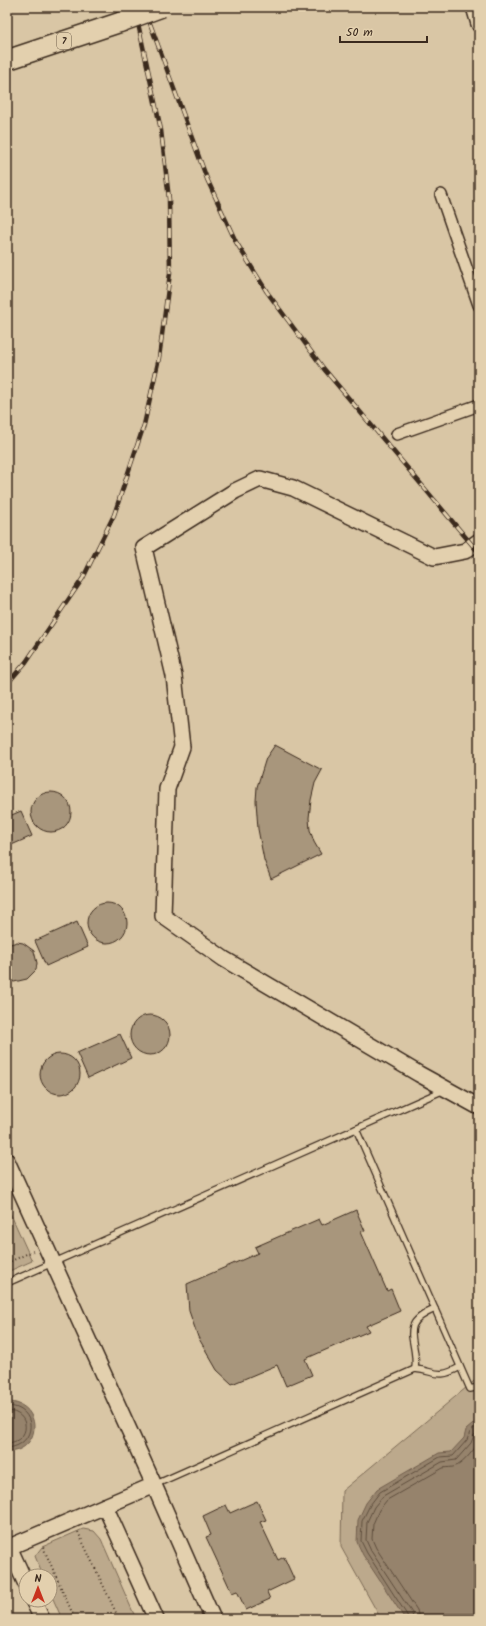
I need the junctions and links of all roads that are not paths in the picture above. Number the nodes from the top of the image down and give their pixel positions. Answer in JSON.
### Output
{"nodes":[{"id":1,"x":162,"y":7,"type":"edge"},
{"id":2,"x":474,"y":7,"type":"edge"},
{"id":3,"x":479,"y":24,"type":"edge"},
{"id":4,"x":7,"y":60,"type":"edge"},
{"id":5,"x":441,"y":195,"type":"dead end"},
{"id":6,"x":479,"y":305,"type":"edge"},
{"id":7,"x":479,"y":405,"type":"edge"},
{"id":8,"x":397,"y":434,"type":"dead end"},
{"id":9,"x":479,"y":541,"type":"edge"},
{"id":10,"x":447,"y":1089,"type":"junction"},
{"id":11,"x":479,"y":1107,"type":"edge"},
{"id":12,"x":356,"y":1129,"type":"junction"},
{"id":13,"x":7,"y":1161,"type":"edge"},
{"id":14,"x":53,"y":1262,"type":"junction"},
{"id":15,"x":7,"y":1283,"type":"edge"},
{"id":16,"x":435,"y":1309,"type":"junction"},
{"id":17,"x":460,"y":1367,"type":"junction"},
{"id":18,"x":415,"y":1369,"type":"junction"},
{"id":19,"x":479,"y":1387,"type":"edge"},
{"id":20,"x":154,"y":1485,"type":"junction"},
{"id":21,"x":105,"y":1506,"type":"junction"},
{"id":22,"x":8,"y":1548,"type":"edge"},
{"id":23,"x":18,"y":1568,"type":"edge"},
{"id":24,"x":37,"y":1608,"type":"edge"},
{"id":25,"x":42,"y":1619,"type":"edge"},
{"id":26,"x":156,"y":1619,"type":"edge"},
{"id":27,"x":212,"y":1619,"type":"edge"}],
"edges":[{"from":1,"to":4,"type":"highway","number":"7","bridge":true},
{"from":2,"to":3,"type":"street"},
{"from":5,"to":6,"type":"street"},
{"from":7,"to":8,"type":"street"},
{"from":9,"to":10,"type":"street"},
{"from":10,"to":11,"type":"street"},
{"from":10,"to":12,"type":"lane"},
{"from":12,"to":14,"type":"lane"},
{"from":12,"to":16,"type":"lane"},
{"from":13,"to":14,"type":"street"},
{"from":14,"to":15,"type":"lane"},
{"from":14,"to":20,"type":"street"},
{"from":16,"to":17,"type":"lane"},
{"from":16,"to":18,"type":"lane"},
{"from":17,"to":18,"type":"lane"},
{"from":17,"to":19,"type":"lane"},
{"from":18,"to":20,"type":"lane"},
{"from":20,"to":21,"type":"street"},
{"from":20,"to":27,"type":"street"},
{"from":21,"to":22,"type":"street"},
{"from":21,"to":26,"type":"street"},
{"from":22,"to":23,"type":"street"},
{"from":24,"to":25,"type":"street"}]}
